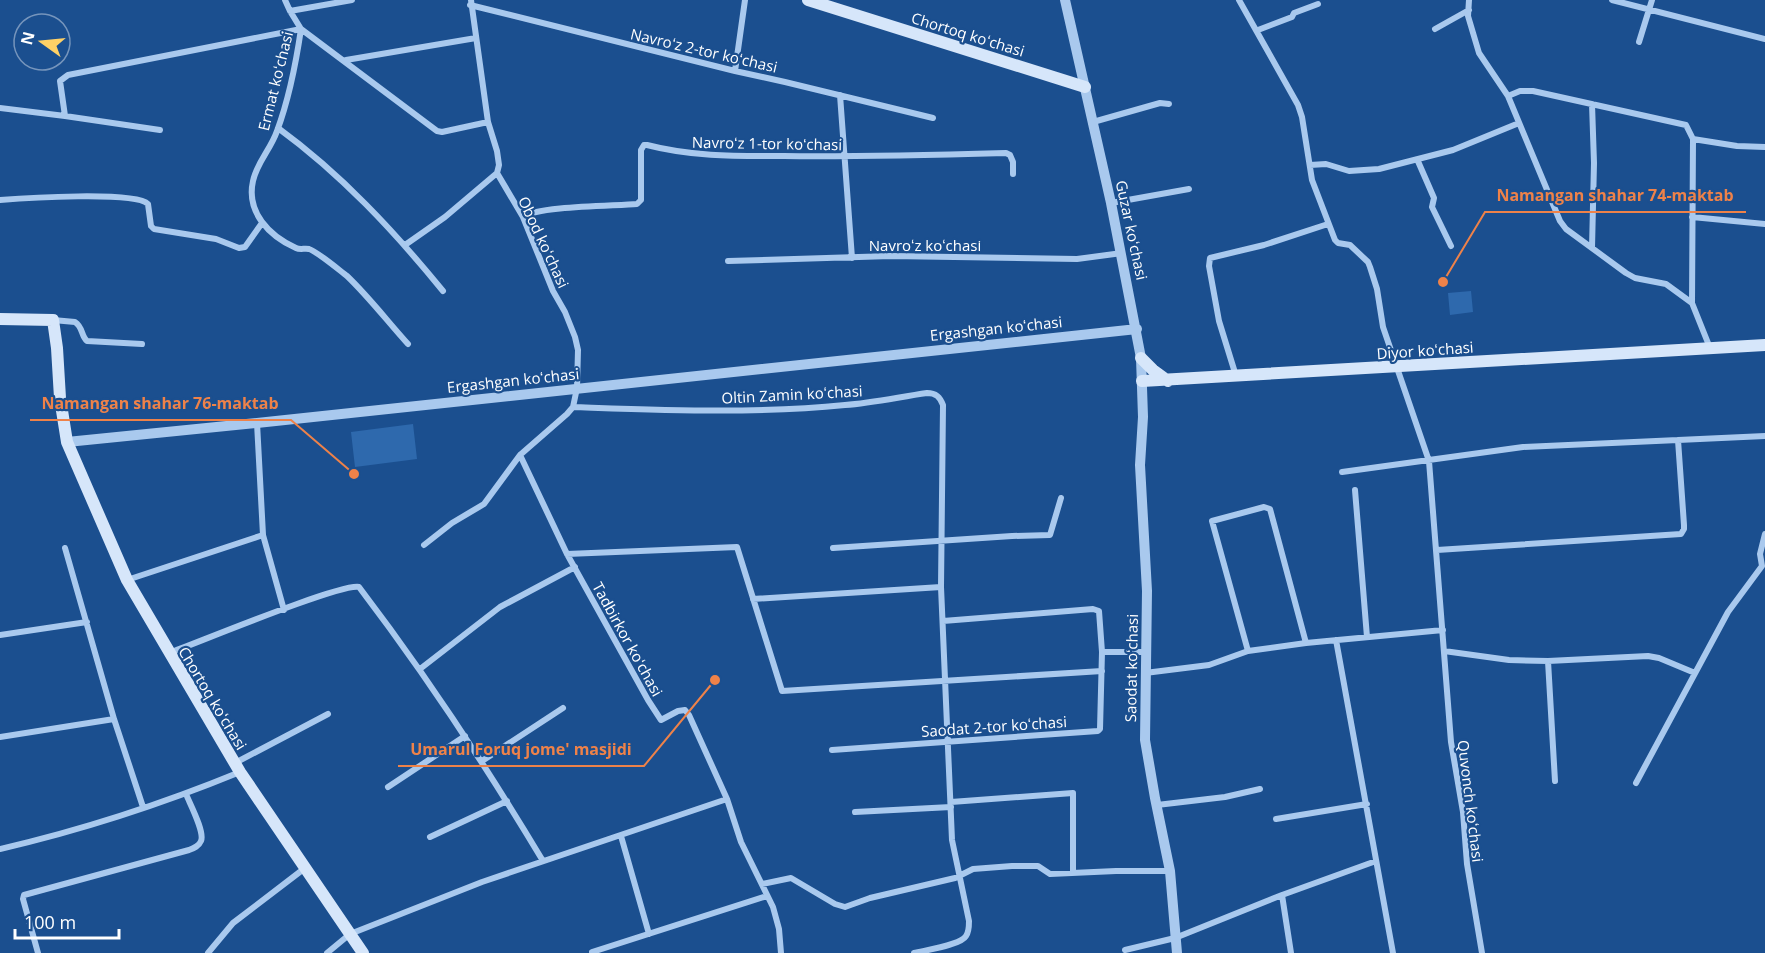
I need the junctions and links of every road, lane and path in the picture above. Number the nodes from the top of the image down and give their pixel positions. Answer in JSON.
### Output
{"nodes":[{"id":1,"x":285,"y":0,"type":"edge"},
{"id":2,"x":352,"y":0,"type":"edge"},
{"id":3,"x":745,"y":0,"type":"edge"},
{"id":4,"x":808,"y":0,"type":"edge"},
{"id":5,"x":1065,"y":0,"type":"edge"},
{"id":6,"x":1239,"y":0,"type":"edge"},
{"id":7,"x":1469,"y":0,"type":"edge"},
{"id":8,"x":1612,"y":0,"type":"edge"},
{"id":9,"x":1652,"y":0,"type":"edge"},
{"id":10,"x":471,"y":3,"type":"edge"},
{"id":11,"x":1318,"y":4,"type":"dead end"},
{"id":12,"x":1649,"y":9,"type":"junction"},
{"id":13,"x":1468,"y":10,"type":"junction"},
{"id":14,"x":290,"y":11,"type":"junction"},
{"id":15,"x":302,"y":29,"type":"junction"},
{"id":16,"x":1435,"y":29,"type":"dead end"},
{"id":17,"x":1258,"y":30,"type":"junction"},
{"id":18,"x":476,"y":38,"type":"junction"},
{"id":19,"x":1765,"y":39,"type":"edge"},
{"id":20,"x":1639,"y":42,"type":"dead end"},
{"id":21,"x":346,"y":60,"type":"junction"},
{"id":22,"x":735,"y":71,"type":"junction"},
{"id":23,"x":1085,"y":87,"type":"junction"},
{"id":24,"x":840,"y":95,"type":"junction"},
{"id":25,"x":1508,"y":96,"type":"junction"},
{"id":26,"x":1169,"y":104,"type":"dead end"},
{"id":27,"x":1592,"y":104,"type":"junction"},
{"id":28,"x":0,"y":108,"type":"edge"},
{"id":29,"x":65,"y":116,"type":"junction"},
{"id":30,"x":933,"y":118,"type":"dead end"},
{"id":31,"x":488,"y":122,"type":"junction"},
{"id":32,"x":1093,"y":122,"type":"junction"},
{"id":33,"x":1519,"y":123,"type":"junction"},
{"id":34,"x":278,"y":128,"type":"junction"},
{"id":35,"x":160,"y":130,"type":"dead end"},
{"id":36,"x":1693,"y":140,"type":"junction"},
{"id":37,"x":1765,"y":147,"type":"edge"},
{"id":38,"x":845,"y":157,"type":"junction"},
{"id":39,"x":1417,"y":159,"type":"junction"},
{"id":40,"x":1310,"y":165,"type":"junction"},
{"id":41,"x":497,"y":173,"type":"junction"},
{"id":42,"x":1013,"y":174,"type":"dead end"},
{"id":43,"x":1189,"y":189,"type":"dead end"},
{"id":44,"x":0,"y":200,"type":"edge"},
{"id":45,"x":1112,"y":203,"type":"junction"},
{"id":46,"x":1692,"y":216,"type":"junction"},
{"id":47,"x":523,"y":217,"type":"junction"},
{"id":48,"x":262,"y":223,"type":"junction"},
{"id":49,"x":1328,"y":224,"type":"junction"},
{"id":50,"x":1765,"y":224,"type":"edge"},
{"id":51,"x":405,"y":245,"type":"junction"},
{"id":52,"x":1451,"y":246,"type":"dead end"},
{"id":53,"x":1592,"y":248,"type":"junction"},
{"id":54,"x":1122,"y":253,"type":"junction"},
{"id":55,"x":852,"y":258,"type":"junction"},
{"id":56,"x":728,"y":261,"type":"dead end"},
{"id":57,"x":443,"y":291,"type":"dead end"},
{"id":58,"x":1692,"y":303,"type":"junction"},
{"id":59,"x":0,"y":319,"type":"edge"},
{"id":60,"x":53,"y":320,"type":"junction"},
{"id":61,"x":1137,"y":329,"type":"junction"},
{"id":62,"x":142,"y":344,"type":"dead end"},
{"id":63,"x":408,"y":344,"type":"dead end"},
{"id":64,"x":1765,"y":345,"type":"edge"},
{"id":65,"x":1710,"y":348,"type":"junction"},
{"id":66,"x":1141,"y":358,"type":"junction"},
{"id":67,"x":1396,"y":367,"type":"junction"},
{"id":68,"x":1236,"y":376,"type":"junction"},
{"id":69,"x":1142,"y":381,"type":"junction"},
{"id":70,"x":1168,"y":381,"type":"junction"},
{"id":71,"x":577,"y":388,"type":"junction"},
{"id":72,"x":573,"y":407,"type":"junction"},
{"id":73,"x":257,"y":423,"type":"junction"},
{"id":74,"x":1765,"y":436,"type":"edge"},
{"id":75,"x":1678,"y":440,"type":"junction"},
{"id":76,"x":67,"y":442,"type":"junction"},
{"id":77,"x":520,"y":454,"type":"junction"},
{"id":78,"x":1429,"y":461,"type":"junction"},
{"id":79,"x":1342,"y":472,"type":"dead end"},
{"id":80,"x":1355,"y":490,"type":"dead end"},
{"id":81,"x":1061,"y":498,"type":"dead end"},
{"id":82,"x":1765,"y":534,"type":"edge"},
{"id":83,"x":263,"y":535,"type":"junction"},
{"id":84,"x":941,"y":540,"type":"junction"},
{"id":85,"x":424,"y":545,"type":"dead end"},
{"id":86,"x":65,"y":548,"type":"dead end"},
{"id":87,"x":833,"y":548,"type":"dead end"},
{"id":88,"x":1437,"y":550,"type":"junction"},
{"id":89,"x":567,"y":554,"type":"junction"},
{"id":90,"x":574,"y":567,"type":"junction"},
{"id":91,"x":1764,"y":569,"type":"edge"},
{"id":92,"x":127,"y":580,"type":"junction"},
{"id":93,"x":941,"y":587,"type":"junction"},
{"id":94,"x":753,"y":599,"type":"junction"},
{"id":95,"x":284,"y":610,"type":"junction"},
{"id":96,"x":943,"y":621,"type":"junction"},
{"id":97,"x":87,"y":622,"type":"junction"},
{"id":98,"x":1443,"y":630,"type":"junction"},
{"id":99,"x":0,"y":635,"type":"edge"},
{"id":100,"x":1367,"y":637,"type":"junction"},
{"id":101,"x":1336,"y":640,"type":"junction"},
{"id":102,"x":1306,"y":643,"type":"junction"},
{"id":103,"x":1248,"y":651,"type":"junction"},
{"id":104,"x":1444,"y":651,"type":"junction"},
{"id":105,"x":1102,"y":652,"type":"junction"},
{"id":106,"x":1146,"y":652,"type":"junction"},
{"id":107,"x":169,"y":653,"type":"junction"},
{"id":108,"x":1548,"y":661,"type":"junction"},
{"id":109,"x":420,"y":669,"type":"junction"},
{"id":110,"x":1102,"y":671,"type":"junction"},
{"id":111,"x":1145,"y":673,"type":"junction"},
{"id":112,"x":1695,"y":673,"type":"junction"},
{"id":113,"x":946,"y":681,"type":"junction"},
{"id":114,"x":563,"y":708,"type":"dead end"},
{"id":115,"x":328,"y":714,"type":"dead end"},
{"id":116,"x":114,"y":719,"type":"junction"},
{"id":117,"x":465,"y":736,"type":"junction"},
{"id":118,"x":0,"y":737,"type":"edge"},
{"id":119,"x":948,"y":741,"type":"junction"},
{"id":120,"x":832,"y":750,"type":"dead end"},
{"id":121,"x":482,"y":761,"type":"junction"},
{"id":122,"x":238,"y":768,"type":"junction"},
{"id":123,"x":1555,"y":781,"type":"dead end"},
{"id":124,"x":1636,"y":783,"type":"dead end"},
{"id":125,"x":388,"y":787,"type":"dead end"},
{"id":126,"x":1260,"y":789,"type":"dead end"},
{"id":127,"x":186,"y":794,"type":"junction"},
{"id":128,"x":727,"y":800,"type":"junction"},
{"id":129,"x":507,"y":801,"type":"junction"},
{"id":130,"x":1367,"y":804,"type":"junction"},
{"id":131,"x":951,"y":805,"type":"junction"},
{"id":132,"x":1157,"y":805,"type":"junction"},
{"id":133,"x":143,"y":807,"type":"junction"},
{"id":134,"x":855,"y":812,"type":"dead end"},
{"id":135,"x":1276,"y":819,"type":"dead end"},
{"id":136,"x":621,"y":836,"type":"junction"},
{"id":137,"x":430,"y":837,"type":"dead end"},
{"id":138,"x":0,"y":849,"type":"edge"},
{"id":139,"x":543,"y":861,"type":"junction"},
{"id":140,"x":1376,"y":861,"type":"junction"},
{"id":141,"x":305,"y":868,"type":"junction"},
{"id":142,"x":1170,"y":871,"type":"junction"},
{"id":143,"x":1073,"y":872,"type":"junction"},
{"id":144,"x":959,"y":876,"type":"junction"},
{"id":145,"x":762,"y":884,"type":"junction"},
{"id":146,"x":1282,"y":895,"type":"junction"},
{"id":147,"x":767,"y":896,"type":"junction"},
{"id":148,"x":350,"y":934,"type":"junction"},
{"id":149,"x":649,"y":934,"type":"junction"},
{"id":150,"x":1175,"y":938,"type":"junction"},
{"id":151,"x":1125,"y":950,"type":"dead end"},
{"id":152,"x":592,"y":952,"type":"edge"},
{"id":153,"x":38,"y":953,"type":"edge"},
{"id":154,"x":208,"y":953,"type":"edge"},
{"id":155,"x":327,"y":953,"type":"edge"},
{"id":156,"x":363,"y":953,"type":"edge"},
{"id":157,"x":780,"y":953,"type":"edge"},
{"id":158,"x":914,"y":953,"type":"edge"},
{"id":159,"x":1177,"y":953,"type":"edge"},
{"id":160,"x":1291,"y":953,"type":"edge"},
{"id":161,"x":1394,"y":953,"type":"edge"},
{"id":162,"x":1482,"y":953,"type":"edge"}],
"edges":[{"from":1,"to":14,"type":"street","name":"Ermat koʻchasi"},
{"from":2,"to":14,"type":"street"},
{"from":3,"to":22,"type":"street"},
{"from":4,"to":23,"type":"main road","name":"Chortoq koʻchasi"},
{"from":5,"to":23,"type":"street","name":"Guzar koʻchasi"},
{"from":6,"to":17,"type":"street"},
{"from":7,"to":13,"type":"street"},
{"from":8,"to":12,"type":"street"},
{"from":9,"to":12,"type":"street"},
{"from":10,"to":18,"type":"street","name":"Obod koʻchasi"},
{"from":10,"to":22,"type":"street","name":"Navroʻz 2-tor koʻchasi"},
{"from":11,"to":17,"type":"street"},
{"from":12,"to":19,"type":"street"},
{"from":12,"to":20,"type":"street"},
{"from":13,"to":16,"type":"street"},
{"from":13,"to":25,"type":"street"},
{"from":14,"to":15,"type":"street","name":"Ermat koʻchasi"},
{"from":15,"to":21,"type":"street"},
{"from":15,"to":29,"type":"street"},
{"from":15,"to":34,"type":"street","name":"Ermat koʻchasi"},
{"from":17,"to":40,"type":"street"},
{"from":18,"to":21,"type":"street"},
{"from":18,"to":31,"type":"street","name":"Obod koʻchasi"},
{"from":21,"to":31,"type":"street"},
{"from":22,"to":24,"type":"street","name":"Navroʻz 2-tor koʻchasi"},
{"from":23,"to":32,"type":"street","name":"Guzar koʻchasi"},
{"from":24,"to":30,"type":"street","name":"Navroʻz 2-tor koʻchasi"},
{"from":24,"to":38,"type":"street"},
{"from":25,"to":27,"type":"street"},
{"from":25,"to":33,"type":"street"},
{"from":26,"to":32,"type":"street"},
{"from":27,"to":36,"type":"street"},
{"from":27,"to":53,"type":"street"},
{"from":28,"to":29,"type":"street"},
{"from":29,"to":35,"type":"street"},
{"from":31,"to":41,"type":"street","name":"Obod koʻchasi"},
{"from":32,"to":45,"type":"street","name":"Guzar koʻchasi"},
{"from":33,"to":39,"type":"street"},
{"from":33,"to":53,"type":"street"},
{"from":34,"to":48,"type":"street","name":"Ermat koʻchasi"},
{"from":34,"to":51,"type":"street"},
{"from":36,"to":37,"type":"street"},
{"from":36,"to":46,"type":"street"},
{"from":38,"to":42,"type":"street","name":"Navroʻz 1-tor koʻchasi"},
{"from":38,"to":47,"type":"street","name":"Navroʻz 1-tor koʻchasi"},
{"from":38,"to":55,"type":"street"},
{"from":39,"to":40,"type":"street"},
{"from":39,"to":52,"type":"street"},
{"from":40,"to":49,"type":"street"},
{"from":41,"to":47,"type":"street","name":"Obod koʻchasi"},
{"from":41,"to":51,"type":"street"},
{"from":43,"to":45,"type":"street"},
{"from":44,"to":48,"type":"street"},
{"from":45,"to":54,"type":"street","name":"Guzar koʻchasi"},
{"from":46,"to":50,"type":"street"},
{"from":46,"to":58,"type":"street"},
{"from":47,"to":71,"type":"street","name":"Obod koʻchasi"},
{"from":48,"to":63,"type":"street"},
{"from":49,"to":67,"type":"street","name":"Quvonch koʻchasi"},
{"from":49,"to":68,"type":"street"},
{"from":51,"to":57,"type":"street"},
{"from":53,"to":58,"type":"street"},
{"from":54,"to":55,"type":"street","name":"Navroʻz koʻchasi"},
{"from":54,"to":61,"type":"street","name":"Guzar koʻchasi"},
{"from":55,"to":56,"type":"street","name":"Navroʻz koʻchasi"},
{"from":58,"to":65,"type":"street"},
{"from":59,"to":60,"type":"main road"},
{"from":60,"to":62,"type":"street"},
{"from":60,"to":76,"type":"main road"},
{"from":61,"to":66,"type":"street","name":"Guzar koʻchasi"},
{"from":61,"to":71,"type":"street","name":"Ergashgan koʻchasi"},
{"from":64,"to":65,"type":"main road","name":"Diyor koʻchasi"},
{"from":65,"to":67,"type":"main road","name":"Diyor koʻchasi"},
{"from":66,"to":69,"type":"street","name":"Guzar koʻchasi"},
{"from":66,"to":70,"type":"main road"},
{"from":67,"to":68,"type":"main road","name":"Diyor koʻchasi"},
{"from":67,"to":78,"type":"street","name":"Quvonch koʻchasi"},
{"from":68,"to":70,"type":"main road","name":"Diyor koʻchasi"},
{"from":69,"to":70,"type":"main road","name":"Diyor koʻchasi"},
{"from":69,"to":106,"type":"street","name":"Saodat koʻchasi"},
{"from":71,"to":72,"type":"street"},
{"from":71,"to":73,"type":"street","name":"Ergashgan koʻchasi"},
{"from":72,"to":77,"type":"street"},
{"from":72,"to":84,"type":"street","name":"Oltin Zamin koʻchasi"},
{"from":73,"to":76,"type":"street","name":"Ergashgan koʻchasi"},
{"from":73,"to":83,"type":"street"},
{"from":74,"to":75,"type":"street"},
{"from":75,"to":78,"type":"street"},
{"from":75,"to":88,"type":"street"},
{"from":76,"to":92,"type":"main road","name":"Chortoq koʻchasi"},
{"from":77,"to":85,"type":"street"},
{"from":77,"to":89,"type":"street","name":"Tadbirkor koʻchasi"},
{"from":78,"to":79,"type":"street"},
{"from":78,"to":88,"type":"street","name":"Quvonch koʻchasi"},
{"from":80,"to":100,"type":"street"},
{"from":81,"to":84,"type":"street"},
{"from":82,"to":91,"type":"street"},
{"from":83,"to":92,"type":"street"},
{"from":83,"to":95,"type":"street"},
{"from":84,"to":87,"type":"street"},
{"from":84,"to":93,"type":"street"},
{"from":86,"to":97,"type":"street"},
{"from":88,"to":98,"type":"street","name":"Quvonch koʻchasi"},
{"from":89,"to":90,"type":"street","name":"Tadbirkor koʻchasi"},
{"from":89,"to":94,"type":"street"},
{"from":90,"to":109,"type":"street"},
{"from":90,"to":128,"type":"street","name":"Tadbirkor koʻchasi"},
{"from":91,"to":112,"type":"street"},
{"from":92,"to":107,"type":"main road","name":"Chortoq koʻchasi"},
{"from":93,"to":94,"type":"street"},
{"from":93,"to":96,"type":"street"},
{"from":94,"to":113,"type":"street"},
{"from":95,"to":107,"type":"street"},
{"from":95,"to":109,"type":"street"},
{"from":96,"to":105,"type":"street"},
{"from":96,"to":113,"type":"street"},
{"from":97,"to":99,"type":"street"},
{"from":97,"to":116,"type":"street"},
{"from":98,"to":100,"type":"street"},
{"from":98,"to":104,"type":"street","name":"Quvonch koʻchasi"},
{"from":100,"to":101,"type":"street"},
{"from":101,"to":102,"type":"street"},
{"from":101,"to":130,"type":"street"},
{"from":102,"to":103,"type":"street"},
{"from":102,"to":103,"type":"street"},
{"from":103,"to":111,"type":"street"},
{"from":104,"to":108,"type":"street"},
{"from":104,"to":162,"type":"street","name":"Quvonch koʻchasi"},
{"from":105,"to":106,"type":"street"},
{"from":105,"to":110,"type":"street"},
{"from":106,"to":111,"type":"street","name":"Saodat koʻchasi"},
{"from":107,"to":122,"type":"main road","name":"Chortoq koʻchasi"},
{"from":108,"to":112,"type":"street"},
{"from":108,"to":123,"type":"street"},
{"from":109,"to":117,"type":"street"},
{"from":110,"to":113,"type":"street"},
{"from":110,"to":119,"type":"street","name":"Saodat 2-tor koʻchasi"},
{"from":111,"to":132,"type":"street","name":"Saodat koʻchasi"},
{"from":112,"to":124,"type":"street"},
{"from":113,"to":119,"type":"street"},
{"from":114,"to":121,"type":"street"},
{"from":115,"to":122,"type":"street"},
{"from":116,"to":118,"type":"street"},
{"from":116,"to":133,"type":"street"},
{"from":117,"to":121,"type":"street"},
{"from":117,"to":125,"type":"street"},
{"from":119,"to":120,"type":"street","name":"Saodat 2-tor koʻchasi"},
{"from":119,"to":131,"type":"street"},
{"from":121,"to":129,"type":"street"},
{"from":122,"to":127,"type":"street"},
{"from":122,"to":141,"type":"main road","name":"Chortoq koʻchasi"},
{"from":126,"to":132,"type":"street"},
{"from":127,"to":133,"type":"street"},
{"from":127,"to":153,"type":"street"},
{"from":128,"to":136,"type":"street"},
{"from":128,"to":145,"type":"street","name":"Tadbirkor koʻchasi"},
{"from":129,"to":137,"type":"street"},
{"from":129,"to":139,"type":"street"},
{"from":130,"to":135,"type":"street"},
{"from":130,"to":140,"type":"street"},
{"from":131,"to":134,"type":"street"},
{"from":131,"to":143,"type":"street"},
{"from":131,"to":144,"type":"street"},
{"from":132,"to":142,"type":"street","name":"Saodat koʻchasi"},
{"from":133,"to":138,"type":"street"},
{"from":136,"to":139,"type":"street"},
{"from":136,"to":149,"type":"street"},
{"from":139,"to":148,"type":"street"},
{"from":140,"to":146,"type":"street"},
{"from":140,"to":161,"type":"street"},
{"from":141,"to":148,"type":"main road","name":"Chortoq koʻchasi"},
{"from":141,"to":154,"type":"street"},
{"from":142,"to":143,"type":"street"},
{"from":142,"to":150,"type":"street","name":"Saodat koʻchasi"},
{"from":143,"to":144,"type":"street"},
{"from":144,"to":145,"type":"street"},
{"from":144,"to":158,"type":"street"},
{"from":145,"to":147,"type":"street","name":"Tadbirkor koʻchasi"},
{"from":146,"to":150,"type":"street"},
{"from":146,"to":160,"type":"street"},
{"from":147,"to":149,"type":"street"},
{"from":147,"to":157,"type":"street","name":"Tadbirkor koʻchasi"},
{"from":148,"to":155,"type":"street"},
{"from":148,"to":156,"type":"main road","name":"Chortoq koʻchasi"},
{"from":149,"to":152,"type":"street"},
{"from":150,"to":151,"type":"street"},
{"from":150,"to":159,"type":"street","name":"Saodat koʻchasi"}]}
